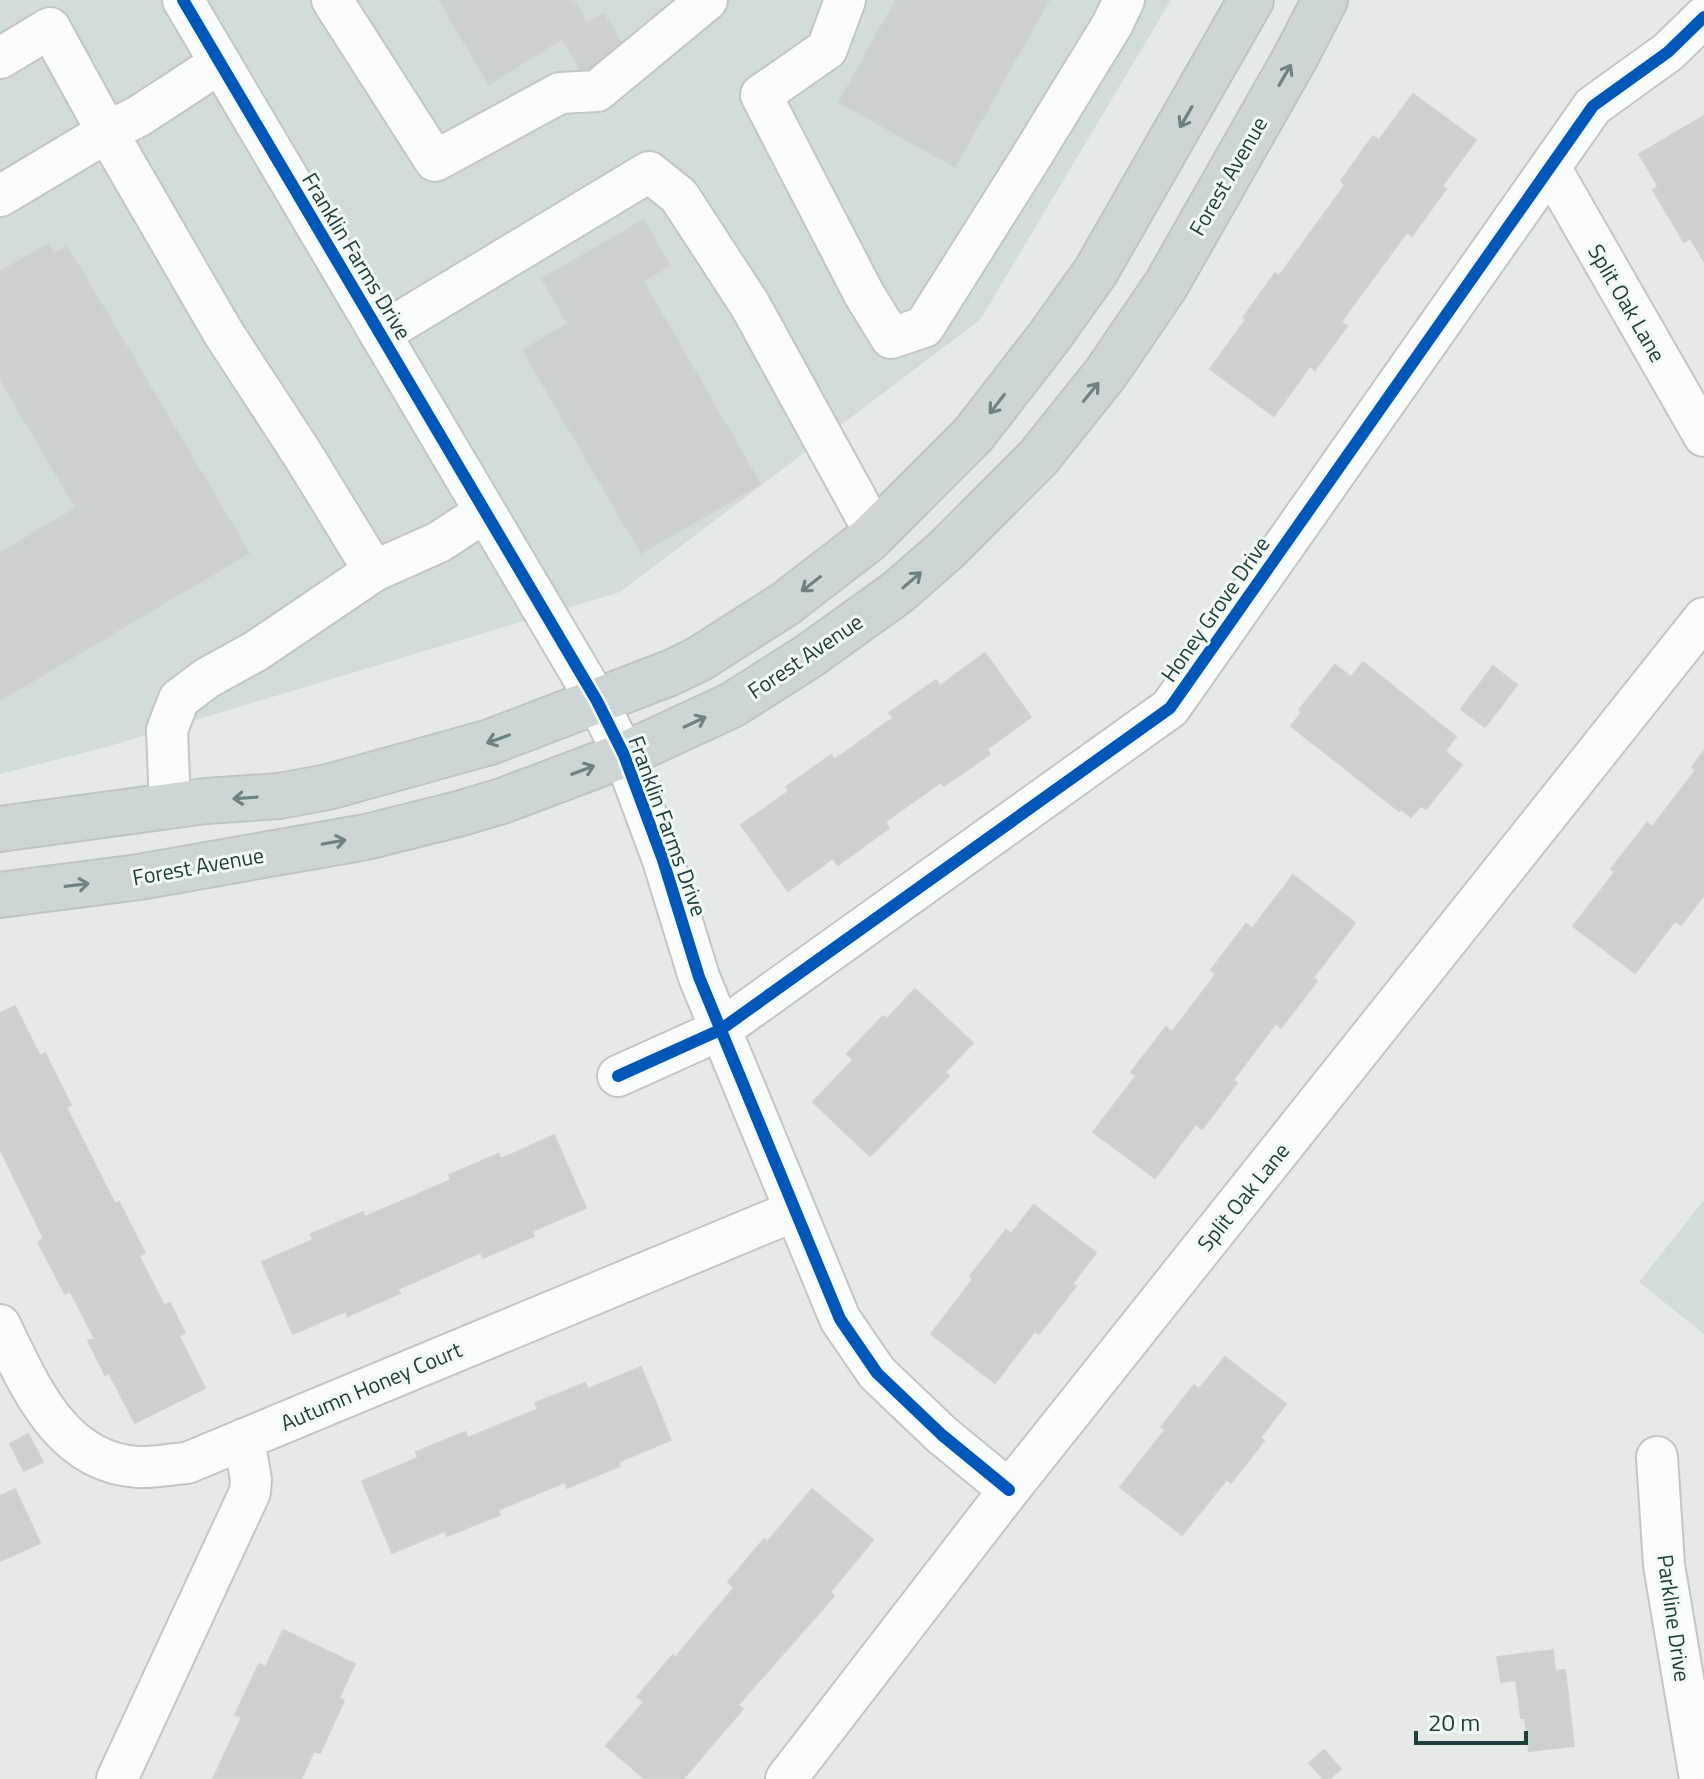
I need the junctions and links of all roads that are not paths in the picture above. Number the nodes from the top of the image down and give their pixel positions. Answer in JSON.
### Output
{"nodes":[{"id":1,"x":183,"y":0,"type":"edge"},
{"id":2,"x":332,"y":0,"type":"edge"},
{"id":3,"x":707,"y":0,"type":"edge"},
{"id":4,"x":845,"y":0,"type":"edge"},
{"id":5,"x":1124,"y":0,"type":"edge"},
{"id":6,"x":1251,"y":0,"type":"edge"},
{"id":7,"x":1325,"y":0,"type":"edge"},
{"id":8,"x":42,"y":14,"type":"edge"},
{"id":9,"x":1704,"y":17,"type":"edge"},
{"id":10,"x":0,"y":58,"type":"edge"},
{"id":11,"x":220,"y":63,"type":"junction"},
{"id":12,"x":107,"y":132,"type":"junction"},
{"id":13,"x":1551,"y":169,"type":"junction"},
{"id":14,"x":0,"y":196,"type":"edge"},
{"id":15,"x":380,"y":334,"type":"junction"},
{"id":16,"x":1704,"y":436,"type":"edge"},
{"id":17,"x":485,"y":512,"type":"junction"},
{"id":18,"x":875,"y":533,"type":"junction"},
{"id":19,"x":374,"y":571,"type":"junction"},
{"id":20,"x":1704,"y":618,"type":"edge"},
{"id":21,"x":597,"y":701,"type":"junction"},
{"id":22,"x":624,"y":755,"type":"junction"},
{"id":23,"x":170,"y":806,"type":"junction"},
{"id":24,"x":0,"y":829,"type":"edge"},
{"id":25,"x":0,"y":895,"type":"edge"},
{"id":26,"x":720,"y":1030,"type":"junction"},
{"id":27,"x":618,"y":1076,"type":"dead end"},
{"id":28,"x":794,"y":1211,"type":"junction"},
{"id":29,"x":0,"y":1325,"type":"edge"},
{"id":30,"x":244,"y":1439,"type":"junction"},
{"id":31,"x":1657,"y":1457,"type":"dead end"},
{"id":32,"x":1009,"y":1490,"type":"junction"},
{"id":33,"x":117,"y":1779,"type":"edge"},
{"id":34,"x":786,"y":1779,"type":"edge"},
{"id":35,"x":1700,"y":1779,"type":"edge"}],
"edges":[{"from":1,"to":11,"type":"street","name":"Franklin Farms Drive"},
{"from":2,"to":3,"type":"street"},
{"from":4,"to":5,"type":"street"},
{"from":6,"to":18,"type":"main road","one_way":true},
{"from":22,"to":7,"type":"main road","name":"Forest Avenue","one_way":true},
{"from":8,"to":10,"type":"street"},
{"from":8,"to":12,"type":"street"},
{"from":9,"to":13,"type":"street","name":"Honey Grove Drive"},
{"from":11,"to":12,"type":"street"},
{"from":11,"to":15,"type":"street","name":"Franklin Farms Drive"},
{"from":12,"to":14,"type":"street"},
{"from":12,"to":19,"type":"street"},
{"from":13,"to":16,"type":"street","name":"Split Oak Lane"},
{"from":13,"to":26,"type":"street","name":"Honey Grove Drive"},
{"from":15,"to":17,"type":"street","name":"Franklin Farms Drive"},
{"from":15,"to":18,"type":"street"},
{"from":17,"to":19,"type":"street"},
{"from":17,"to":21,"type":"street","name":"Franklin Farms Drive"},
{"from":18,"to":21,"type":"main road","one_way":true},
{"from":19,"to":23,"type":"street"},
{"from":20,"to":32,"type":"street","name":"Split Oak Lane"},
{"from":21,"to":22,"type":"street","name":"Franklin Farms Drive"},
{"from":21,"to":23,"type":"main road","one_way":true},
{"from":25,"to":22,"type":"main road","name":"Forest Avenue","one_way":true},
{"from":22,"to":26,"type":"street","name":"Franklin Farms Drive"},
{"from":23,"to":24,"type":"main road"},
{"from":26,"to":27,"type":"street","name":"Honey Grove Drive"},
{"from":26,"to":28,"type":"street","name":"Franklin Farms Drive"},
{"from":28,"to":30,"type":"street","name":"Autumn Honey Court"},
{"from":28,"to":32,"type":"street","name":"Franklin Farms Drive"},
{"from":29,"to":30,"type":"street","name":"Autumn Honey Court"},
{"from":30,"to":33,"type":"street"},
{"from":31,"to":35,"type":"street","name":"Parkline Drive"},
{"from":32,"to":34,"type":"street","name":"Split Oak Lane"}]}
